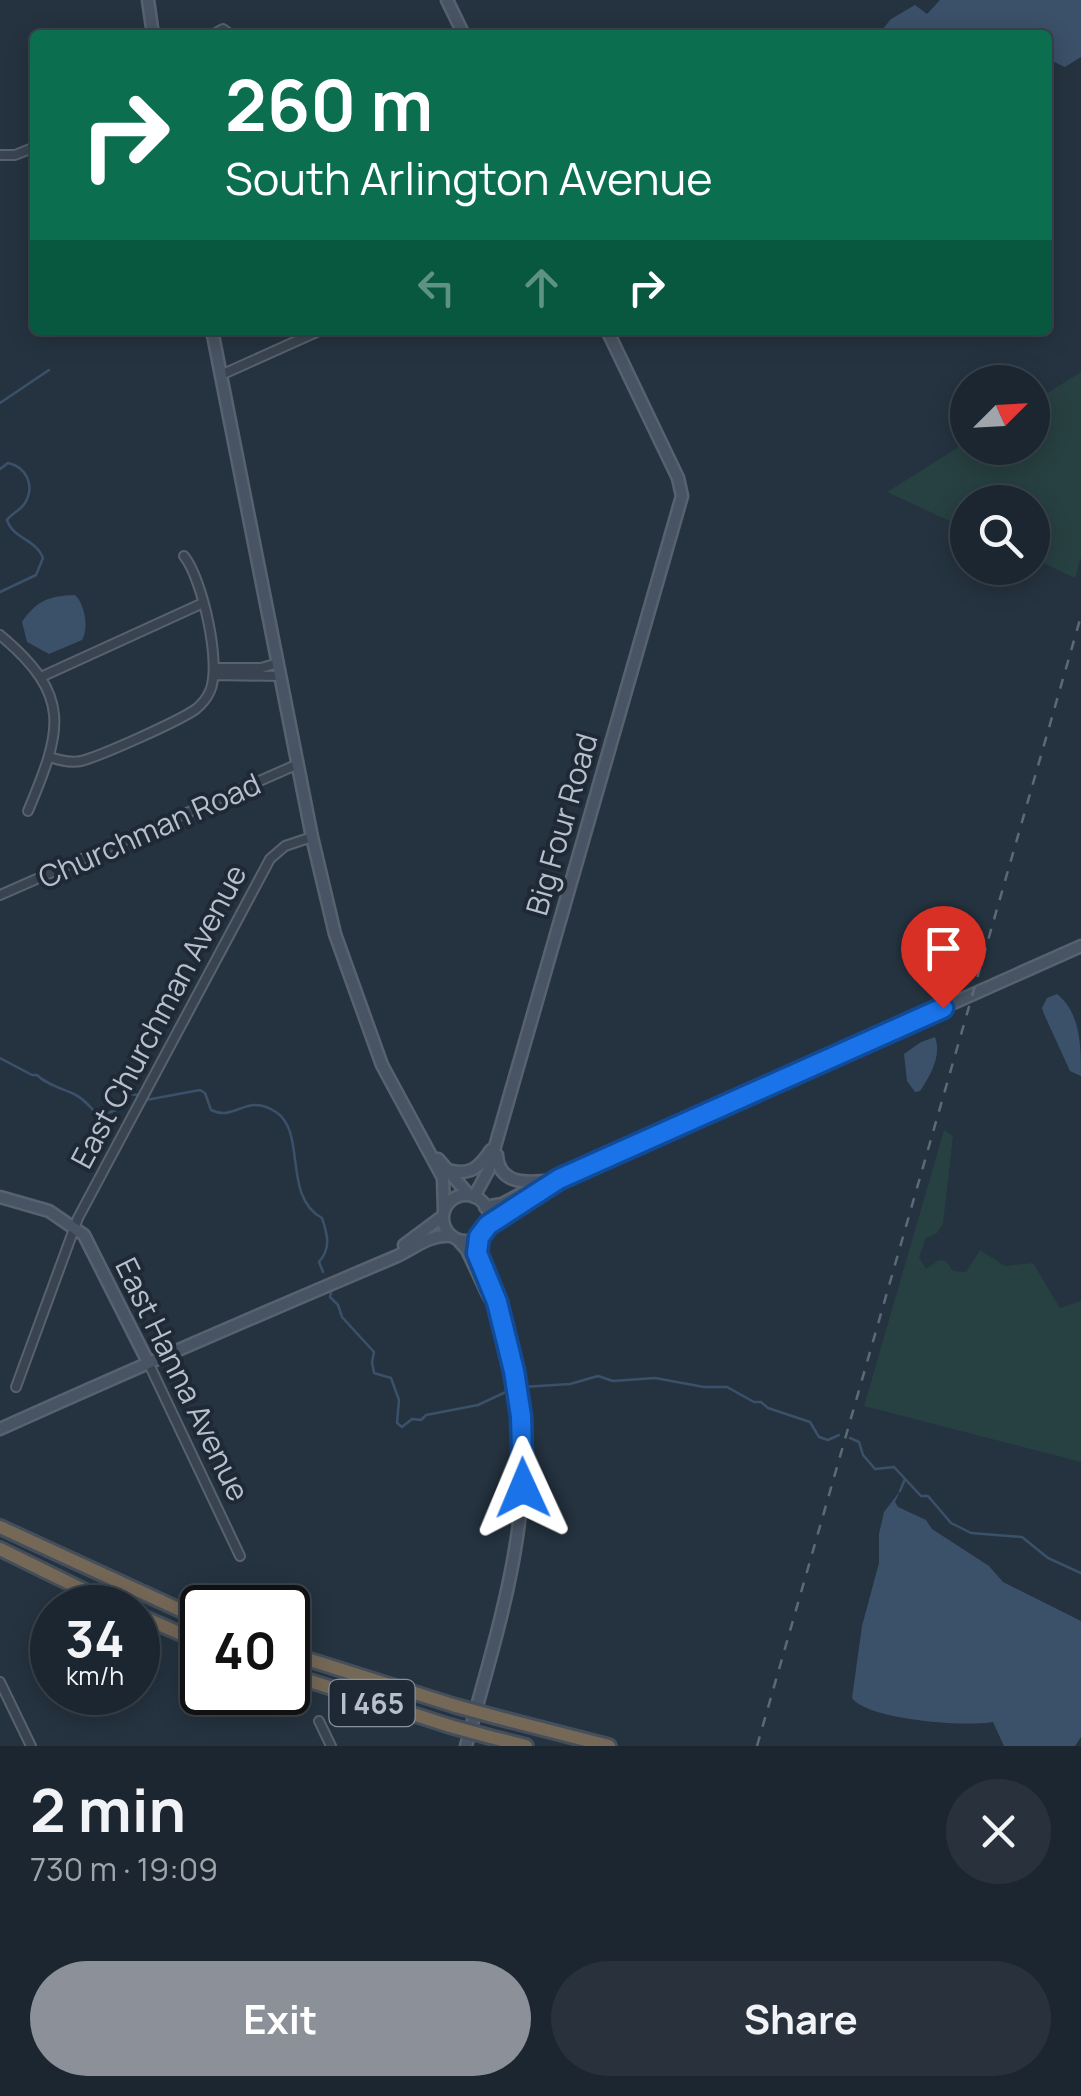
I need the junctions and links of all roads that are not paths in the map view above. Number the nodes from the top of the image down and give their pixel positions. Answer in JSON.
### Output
{"nodes":[{"id":1,"x":148,"y":0,"type":"edge"},
{"id":2,"x":447,"y":0,"type":"edge"},
{"id":3,"x":152,"y":30,"type":"edge"},
{"id":4,"x":462,"y":30,"type":"edge"},
{"id":5,"x":30,"y":149,"type":"edge"},
{"id":6,"x":0,"y":156,"type":"edge"},
{"id":7,"x":213,"y":335,"type":"edge"},
{"id":8,"x":310,"y":335,"type":"edge"},
{"id":9,"x":609,"y":335,"type":"edge"},
{"id":10,"x":221,"y":376,"type":"junction"},
{"id":11,"x":184,"y":556,"type":"dead end"},
{"id":12,"x":202,"y":603,"type":"junction"},
{"id":13,"x":0,"y":635,"type":"edge"},
{"id":14,"x":279,"y":670,"type":"junction"},
{"id":15,"x":214,"y":671,"type":"junction"},
{"id":16,"x":41,"y":677,"type":"junction"},
{"id":17,"x":50,"y":757,"type":"junction"},
{"id":18,"x":298,"y":764,"type":"junction"},
{"id":19,"x":28,"y":811,"type":"dead end"},
{"id":20,"x":312,"y":837,"type":"junction"},
{"id":21,"x":0,"y":895,"type":"edge"},
{"id":22,"x":1081,"y":946,"type":"edge"},
{"id":23,"x":404,"y":1109,"type":"junction"},
{"id":24,"x":497,"y":1141,"type":"junction"},
{"id":25,"x":448,"y":1170,"type":"junction"},
{"id":26,"x":488,"y":1171,"type":"junction"},
{"id":27,"x":559,"y":1179,"type":"junction"},
{"id":28,"x":545,"y":1181,"type":"junction"},
{"id":29,"x":472,"y":1196,"type":"junction"},
{"id":30,"x":0,"y":1198,"type":"edge"},
{"id":31,"x":485,"y":1206,"type":"junction"},
{"id":32,"x":443,"y":1213,"type":"junction"},
{"id":33,"x":488,"y":1225,"type":"junction"},
{"id":34,"x":76,"y":1226,"type":"junction"},
{"id":35,"x":479,"y":1237,"type":"junction"},
{"id":36,"x":454,"y":1238,"type":"junction"},
{"id":37,"x":373,"y":1264,"type":"junction"},
{"id":38,"x":500,"y":1320,"type":"junction"},
{"id":39,"x":148,"y":1362,"type":"junction"},
{"id":40,"x":16,"y":1387,"type":"dead end"},
{"id":41,"x":0,"y":1429,"type":"edge"},
{"id":42,"x":0,"y":1527,"type":"edge"},
{"id":43,"x":0,"y":1550,"type":"edge"},
{"id":44,"x":240,"y":1556,"type":"dead end"},
{"id":45,"x":72,"y":1585,"type":"edge"},
{"id":46,"x":180,"y":1610,"type":"edge"},
{"id":47,"x":310,"y":1660,"type":"edge"},
{"id":48,"x":310,"y":1681,"type":"edge"},
{"id":49,"x":0,"y":1682,"type":"edge"},
{"id":50,"x":319,"y":1721,"type":"dead end"},
{"id":51,"x":31,"y":1746,"type":"edge"},
{"id":52,"x":332,"y":1746,"type":"edge"},
{"id":53,"x":466,"y":1746,"type":"edge"},
{"id":54,"x":526,"y":1746,"type":"edge"},
{"id":55,"x":609,"y":1746,"type":"edge"}],
"edges":[{"from":1,"to":3,"type":"street"},
{"from":2,"to":4,"type":"street"},
{"from":5,"to":6,"type":"street"},
{"from":7,"to":10,"type":"street"},
{"from":8,"to":10,"type":"street"},
{"from":9,"to":24,"type":"street","name":"Big Four Road"},
{"from":10,"to":14,"type":"street"},
{"from":11,"to":12,"type":"street"},
{"from":12,"to":15,"type":"street"},
{"from":12,"to":16,"type":"street"},
{"from":13,"to":16,"type":"street"},
{"from":14,"to":15,"type":"street"},
{"from":14,"to":18,"type":"street"},
{"from":15,"to":17,"type":"street"},
{"from":16,"to":17,"type":"street"},
{"from":17,"to":19,"type":"street"},
{"from":18,"to":20,"type":"street"},
{"from":18,"to":21,"type":"street","name":"Churchman Road"},
{"from":20,"to":23,"type":"street"},
{"from":20,"to":34,"type":"street","name":"East Churchman Avenue"},
{"from":22,"to":27,"type":"street"},
{"from":23,"to":25,"type":"street"},
{"from":23,"to":32,"type":"street"},
{"from":24,"to":25,"type":"street"},
{"from":24,"to":26,"type":"street","name":"Big Four Road"},
{"from":24,"to":28,"type":"street"},
{"from":25,"to":29,"type":"street"},
{"from":26,"to":29,"type":"street","name":"Big Four Road"},
{"from":26,"to":31,"type":"street","name":"Big Four Road"},
{"from":27,"to":28,"type":"street"},
{"from":27,"to":33,"type":"street"},
{"from":28,"to":31,"type":"street"},
{"from":29,"to":31,"type":"street"},
{"from":29,"to":32,"type":"street"},
{"from":30,"to":34,"type":"street"},
{"from":31,"to":33,"type":"street"},
{"from":32,"to":36,"type":"street"},
{"from":32,"to":37,"type":"street"},
{"from":33,"to":35,"type":"street"},
{"from":34,"to":39,"type":"street","name":"East Hanna Avenue"},
{"from":34,"to":40,"type":"street","name":"East Churchman Avenue"},
{"from":35,"to":36,"type":"street"},
{"from":35,"to":38,"type":"street"},
{"from":36,"to":37,"type":"street"},
{"from":36,"to":38,"type":"street"},
{"from":37,"to":39,"type":"street"},
{"from":38,"to":53,"type":"street"},
{"from":39,"to":41,"type":"street"},
{"from":39,"to":44,"type":"street","name":"East Hanna Avenue"},
{"from":42,"to":46,"type":"highway"},
{"from":43,"to":45,"type":"highway"},
{"from":47,"to":55,"type":"highway","number":"I 465","bridge":true},
{"from":48,"to":54,"type":"highway","number":"I 465","bridge":true},
{"from":49,"to":51,"type":"street"},
{"from":50,"to":52,"type":"street"}]}
